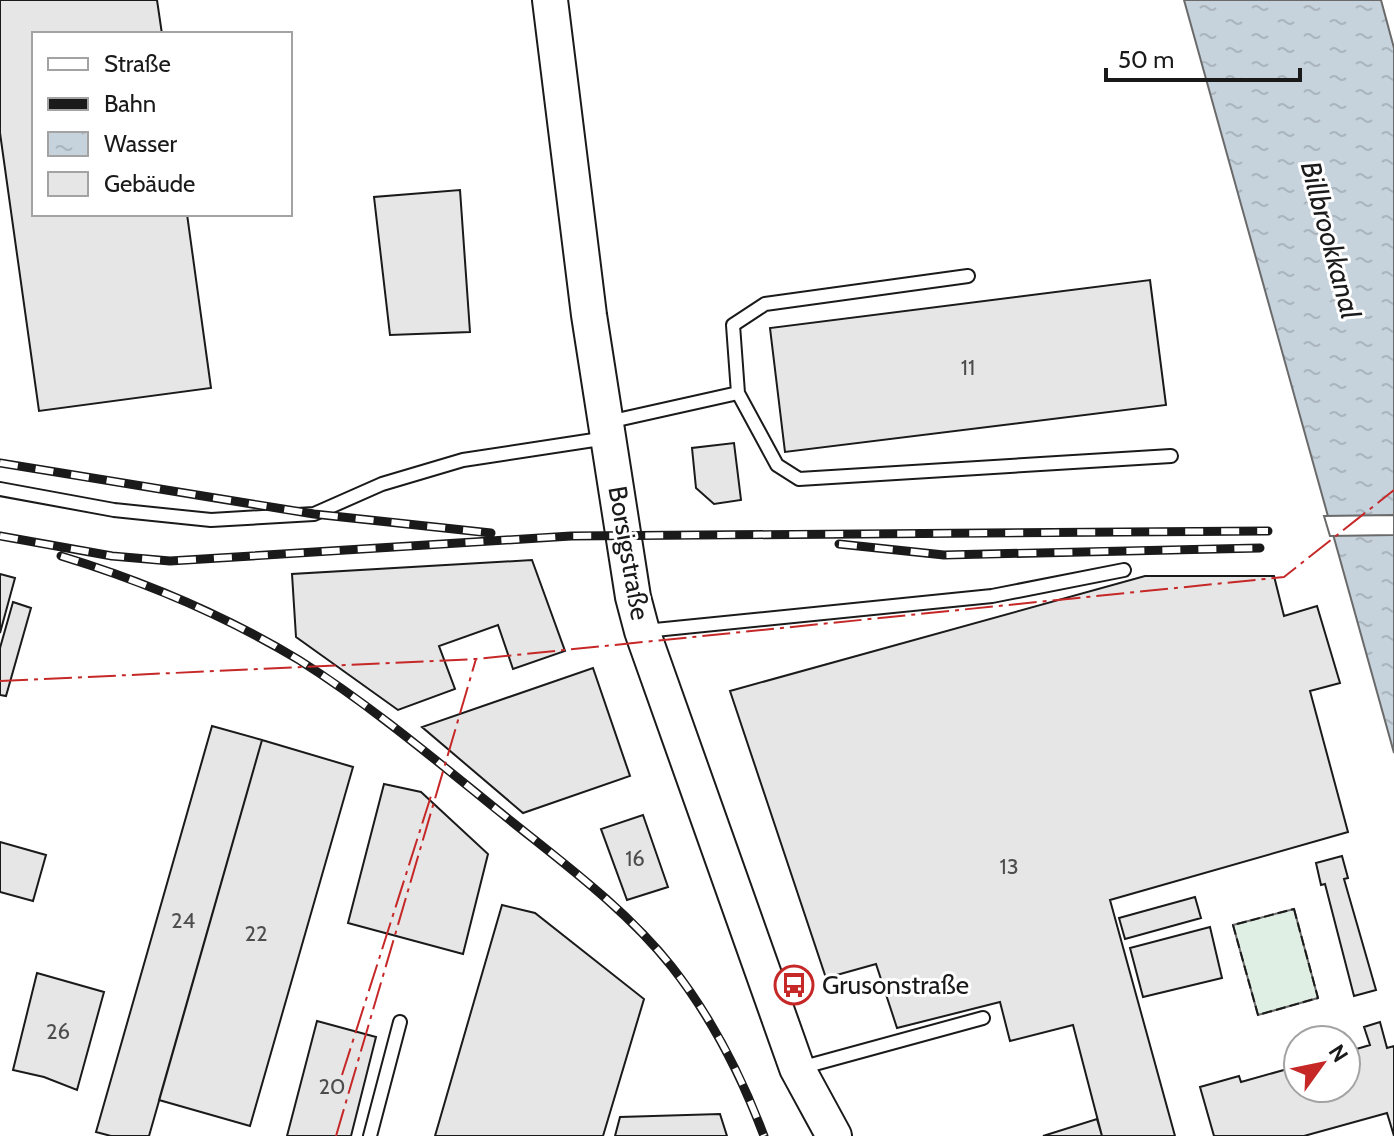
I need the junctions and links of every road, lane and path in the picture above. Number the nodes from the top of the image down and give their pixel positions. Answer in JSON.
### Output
{"nodes":[{"id":1,"x":550,"y":0,"type":"edge"},
{"id":2,"x":968,"y":276,"type":"dead end"},
{"id":3,"x":738,"y":393,"type":"junction"},
{"id":4,"x":609,"y":430,"type":"junction"},
{"id":5,"x":1171,"y":456,"type":"dead end"},
{"id":6,"x":0,"y":489,"type":"edge"},
{"id":7,"x":1124,"y":570,"type":"dead end"},
{"id":8,"x":642,"y":631,"type":"junction"},
{"id":9,"x":983,"y":1018,"type":"dead end"},
{"id":10,"x":400,"y":1022,"type":"dead end"},
{"id":11,"x":800,"y":1076,"type":"junction"},
{"id":12,"x":370,"y":1136,"type":"edge"},
{"id":13,"x":812,"y":1136,"type":"edge"},
{"id":14,"x":834,"y":1136,"type":"edge"}],
"edges":[{"from":1,"to":4,"type":"main road","name":"Borsigstraße"},
{"from":2,"to":3,"type":"lane"},
{"from":3,"to":4,"type":"lane"},
{"from":3,"to":5,"type":"lane"},
{"from":4,"to":6,"type":"lane"},
{"from":4,"to":8,"type":"main road","name":"Borsigstraße"},
{"from":7,"to":8,"type":"lane"},
{"from":8,"to":11,"type":"main road","name":"Borsigstraße"},
{"from":9,"to":11,"type":"lane"},
{"from":10,"to":12,"type":"lane"},
{"from":11,"to":13,"type":"main road","name":"Borsigstraße"},
{"from":11,"to":14,"type":"main road","name":"Borsigstraße"}]}
